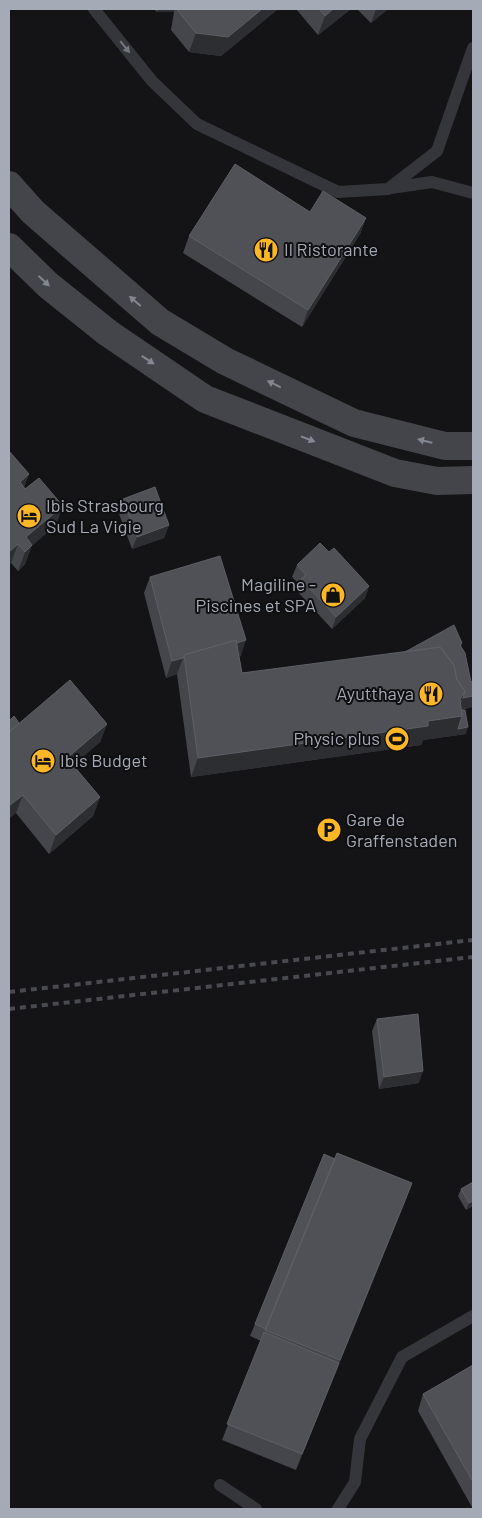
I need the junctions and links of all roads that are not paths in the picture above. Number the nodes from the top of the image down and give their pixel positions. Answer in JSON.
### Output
{"nodes":[{"id":1,"x":94,"y":9,"type":"edge"},
{"id":2,"x":473,"y":48,"type":"edge"},
{"id":3,"x":9,"y":185,"type":"edge"},
{"id":4,"x":388,"y":188,"type":"junction"},
{"id":5,"x":473,"y":193,"type":"edge"},
{"id":6,"x":9,"y":247,"type":"edge"},
{"id":7,"x":473,"y":446,"type":"edge"},
{"id":8,"x":473,"y":480,"type":"edge"},
{"id":9,"x":473,"y":1316,"type":"edge"},
{"id":10,"x":220,"y":1485,"type":"dead end"},
{"id":11,"x":256,"y":1509,"type":"edge"},
{"id":12,"x":338,"y":1509,"type":"edge"}],
"edges":[{"from":1,"to":4,"type":"lane","one_way":true},
{"from":2,"to":4,"type":"lane"},
{"from":7,"to":3,"type":"main road","one_way":true},
{"from":4,"to":5,"type":"lane"},
{"from":6,"to":8,"type":"main road","one_way":true},
{"from":9,"to":12,"type":"lane"},
{"from":10,"to":11,"type":"lane"}]}
